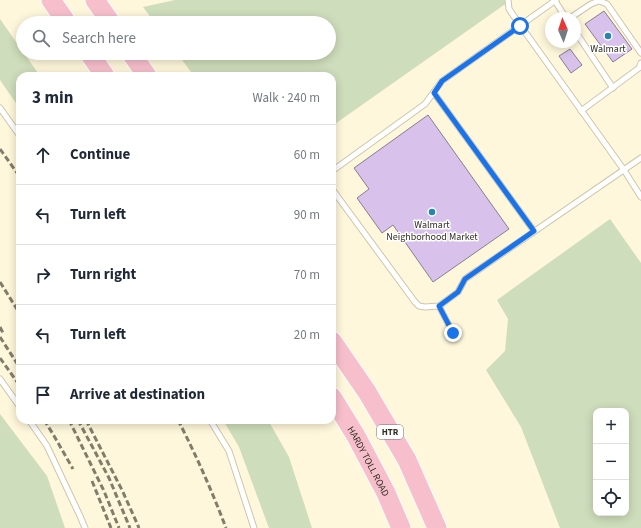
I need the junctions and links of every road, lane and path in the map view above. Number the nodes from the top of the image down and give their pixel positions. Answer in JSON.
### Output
{"nodes":[{"id":1,"x":51,"y":0,"type":"edge"},
{"id":2,"x":95,"y":0,"type":"edge"},
{"id":3,"x":508,"y":0,"type":"edge"},
{"id":4,"x":555,"y":0,"type":"edge"},
{"id":5,"x":562,"y":12,"type":"edge"},
{"id":6,"x":579,"y":12,"type":"edge"},
{"id":7,"x":62,"y":16,"type":"edge"},
{"id":8,"x":106,"y":16,"type":"edge"},
{"id":9,"x":520,"y":26,"type":"junction"},
{"id":10,"x":581,"y":40,"type":"edge"},
{"id":11,"x":641,"y":53,"type":"edge"},
{"id":12,"x":94,"y":60,"type":"edge"},
{"id":13,"x":137,"y":60,"type":"edge"},
{"id":14,"x":641,"y":63,"type":"edge"},
{"id":15,"x":102,"y":72,"type":"edge"},
{"id":16,"x":145,"y":72,"type":"edge"},
{"id":17,"x":613,"y":88,"type":"junction"},
{"id":18,"x":434,"y":93,"type":"junction"},
{"id":19,"x":0,"y":108,"type":"edge"},
{"id":20,"x":581,"y":111,"type":"junction"},
{"id":21,"x":16,"y":130,"type":"edge"},
{"id":22,"x":641,"y":158,"type":"edge"},
{"id":23,"x":336,"y":168,"type":"edge"},
{"id":24,"x":624,"y":170,"type":"junction"},
{"id":25,"x":336,"y":194,"type":"edge"},
{"id":26,"x":641,"y":197,"type":"edge"},
{"id":27,"x":534,"y":231,"type":"junction"},
{"id":28,"x":439,"y":306,"type":"junction"},
{"id":29,"x":453,"y":333,"type":"dead end"},
{"id":30,"x":336,"y":347,"type":"edge"},
{"id":31,"x":0,"y":379,"type":"edge"},
{"id":32,"x":16,"y":401,"type":"edge"},
{"id":33,"x":336,"y":404,"type":"edge"},
{"id":34,"x":32,"y":424,"type":"edge"},
{"id":35,"x":212,"y":424,"type":"edge"},
{"id":36,"x":85,"y":528,"type":"edge"},
{"id":37,"x":254,"y":528,"type":"edge"},
{"id":38,"x":402,"y":528,"type":"edge"},
{"id":39,"x":437,"y":528,"type":"edge"}],
"edges":[{"from":1,"to":7,"type":"highway"},
{"from":2,"to":8,"type":"highway"},
{"from":3,"to":9,"type":"lane"},
{"from":4,"to":5,"type":"lane"},
{"from":4,"to":9,"type":"lane"},
{"from":6,"to":11,"type":"lane"},
{"from":9,"to":18,"type":"lane"},
{"from":9,"to":20,"type":"lane"},
{"from":10,"to":17,"type":"lane"},
{"from":12,"to":15,"type":"highway"},
{"from":13,"to":16,"type":"highway"},
{"from":14,"to":17,"type":"lane"},
{"from":17,"to":20,"type":"lane"},
{"from":18,"to":23,"type":"lane"},
{"from":18,"to":27,"type":"lane"},
{"from":19,"to":21,"type":"lane"},
{"from":20,"to":24,"type":"lane"},
{"from":22,"to":24,"type":"lane"},
{"from":24,"to":26,"type":"lane"},
{"from":24,"to":27,"type":"lane"},
{"from":25,"to":28,"type":"lane"},
{"from":27,"to":28,"type":"lane"},
{"from":28,"to":29,"type":"lane"},
{"from":30,"to":39,"type":"highway","number":"HTR"},
{"from":31,"to":32,"type":"lane"},
{"from":33,"to":38,"type":"highway","name":"HARDY TOLL ROAD"},
{"from":34,"to":36,"type":"lane"},
{"from":35,"to":37,"type":"lane"}]}
